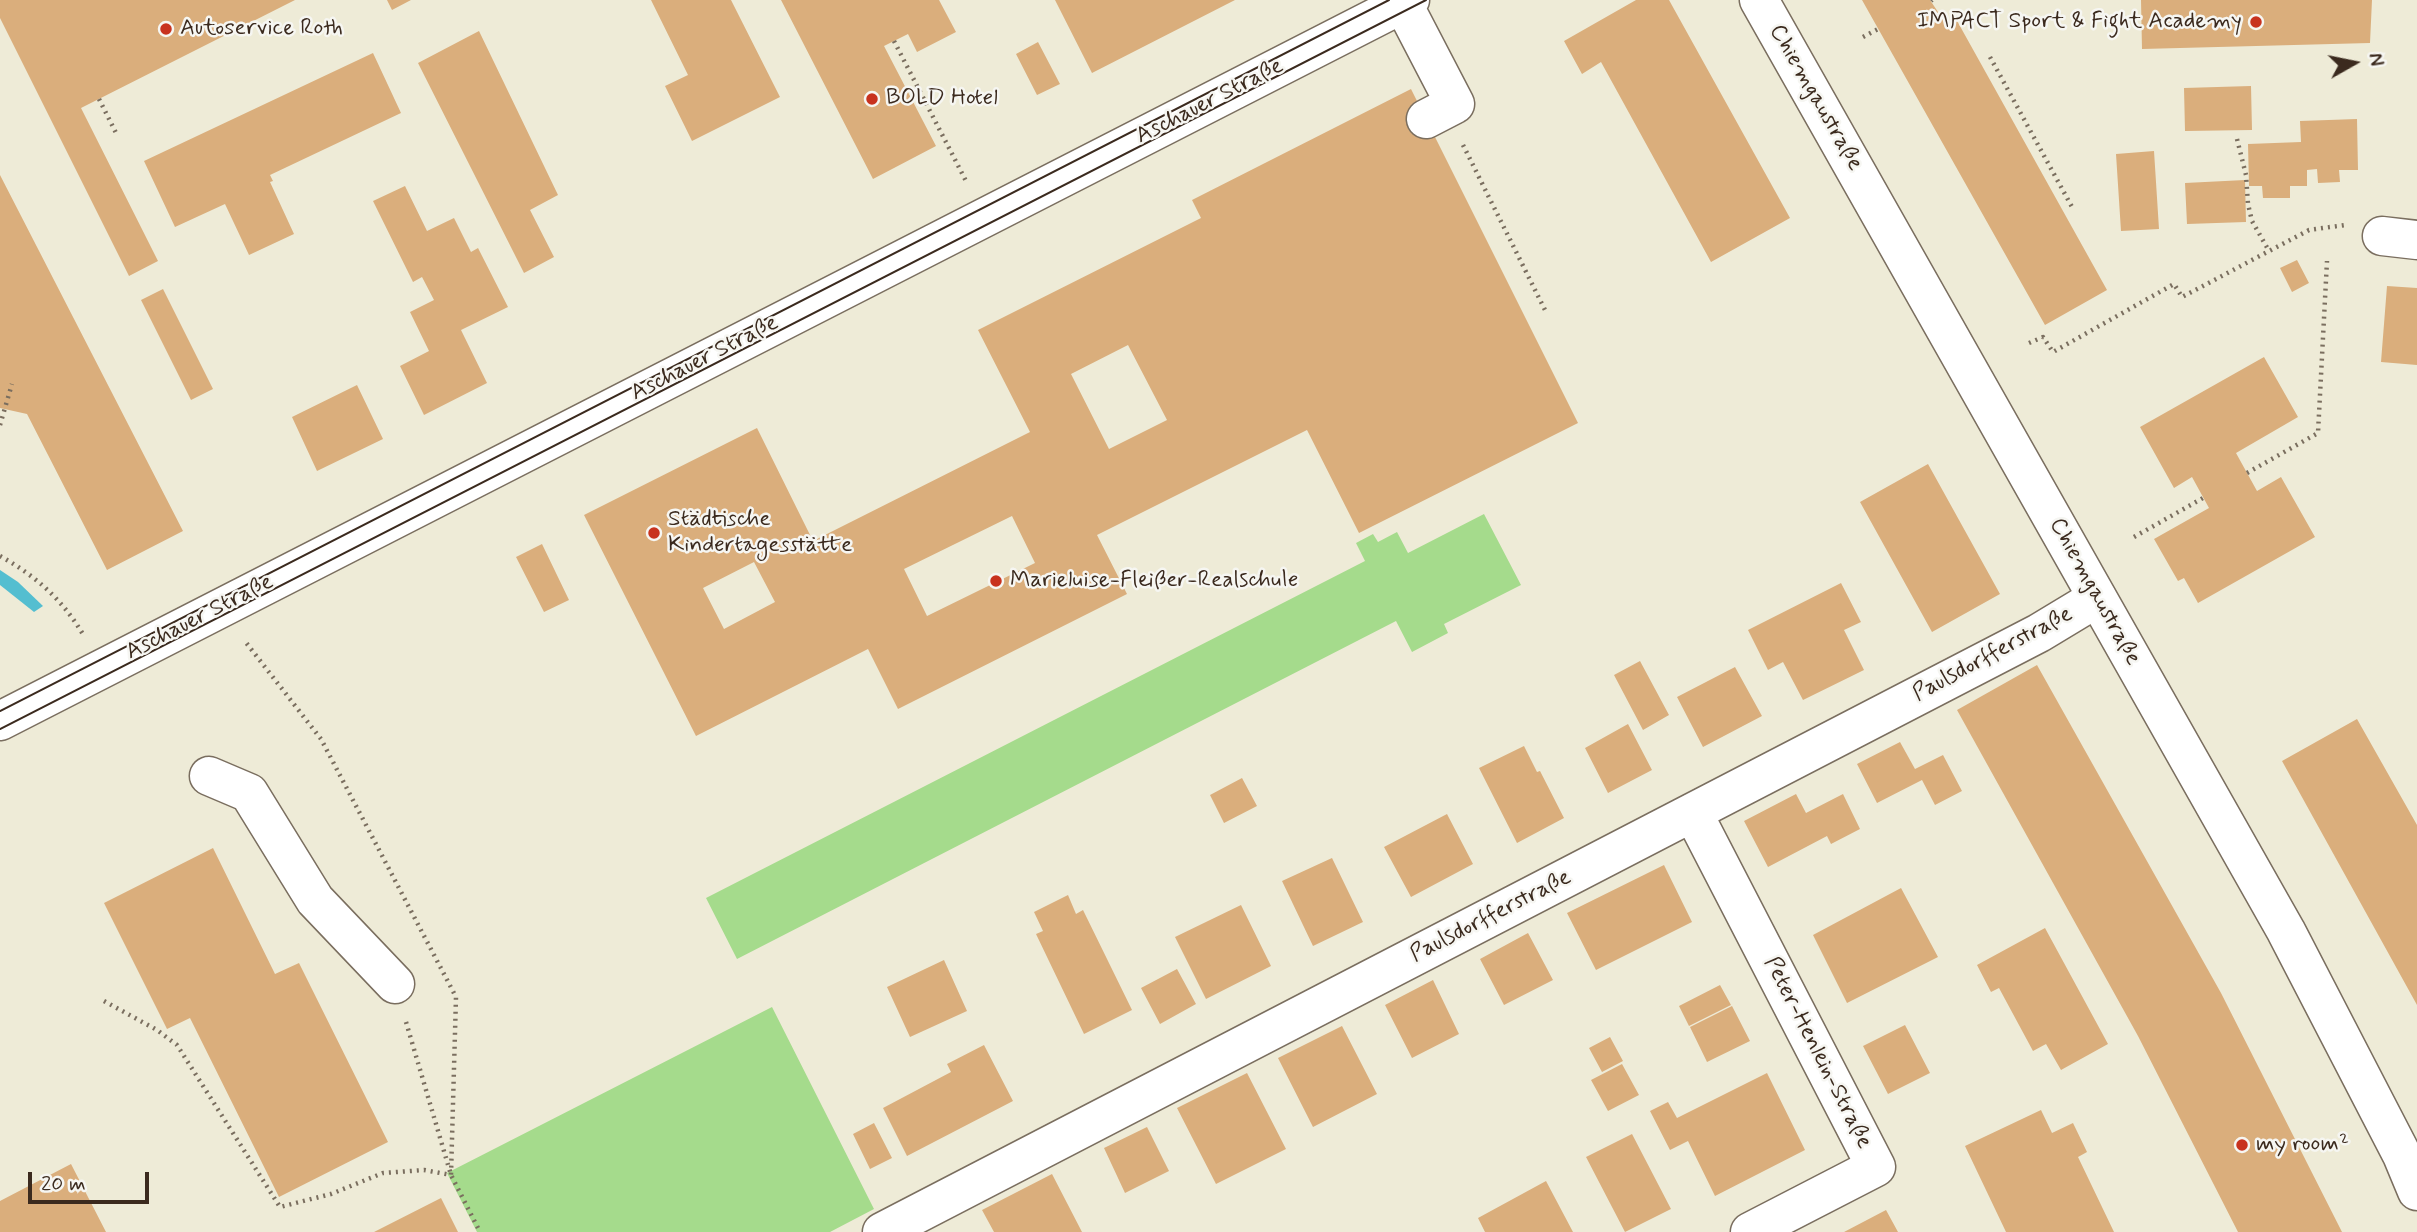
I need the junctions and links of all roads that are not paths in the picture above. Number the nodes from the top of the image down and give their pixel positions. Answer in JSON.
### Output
{"nodes":[{"id":1,"x":1759,"y":0,"type":"edge"},
{"id":2,"x":1406,"y":2,"type":"edge"},
{"id":3,"x":1426,"y":119,"type":"dead end"},
{"id":4,"x":2097,"y":598,"type":"junction"},
{"id":5,"x":0,"y":721,"type":"edge"},
{"id":6,"x":209,"y":776,"type":"dead end"},
{"id":7,"x":1693,"y":813,"type":"junction"},
{"id":8,"x":395,"y":984,"type":"road end"},
{"id":9,"x":2417,"y":1191,"type":"edge"},
{"id":10,"x":882,"y":1232,"type":"edge"},
{"id":11,"x":1750,"y":1232,"type":"edge"}],
"edges":[{"from":1,"to":4,"type":"street","name":"Chiemgaustraße"},
{"from":2,"to":3,"type":"street"},
{"from":2,"to":5,"type":"street","name":"Aschauer Straße"},
{"from":4,"to":7,"type":"street","name":"Paulsdorfferstraße"},
{"from":4,"to":9,"type":"street","name":"Chiemgaustraße"},
{"from":6,"to":8,"type":"street"},
{"from":7,"to":10,"type":"street","name":"Paulsdorfferstraße"},
{"from":7,"to":11,"type":"street","name":"Peter-Henlein-Straße"}]}
